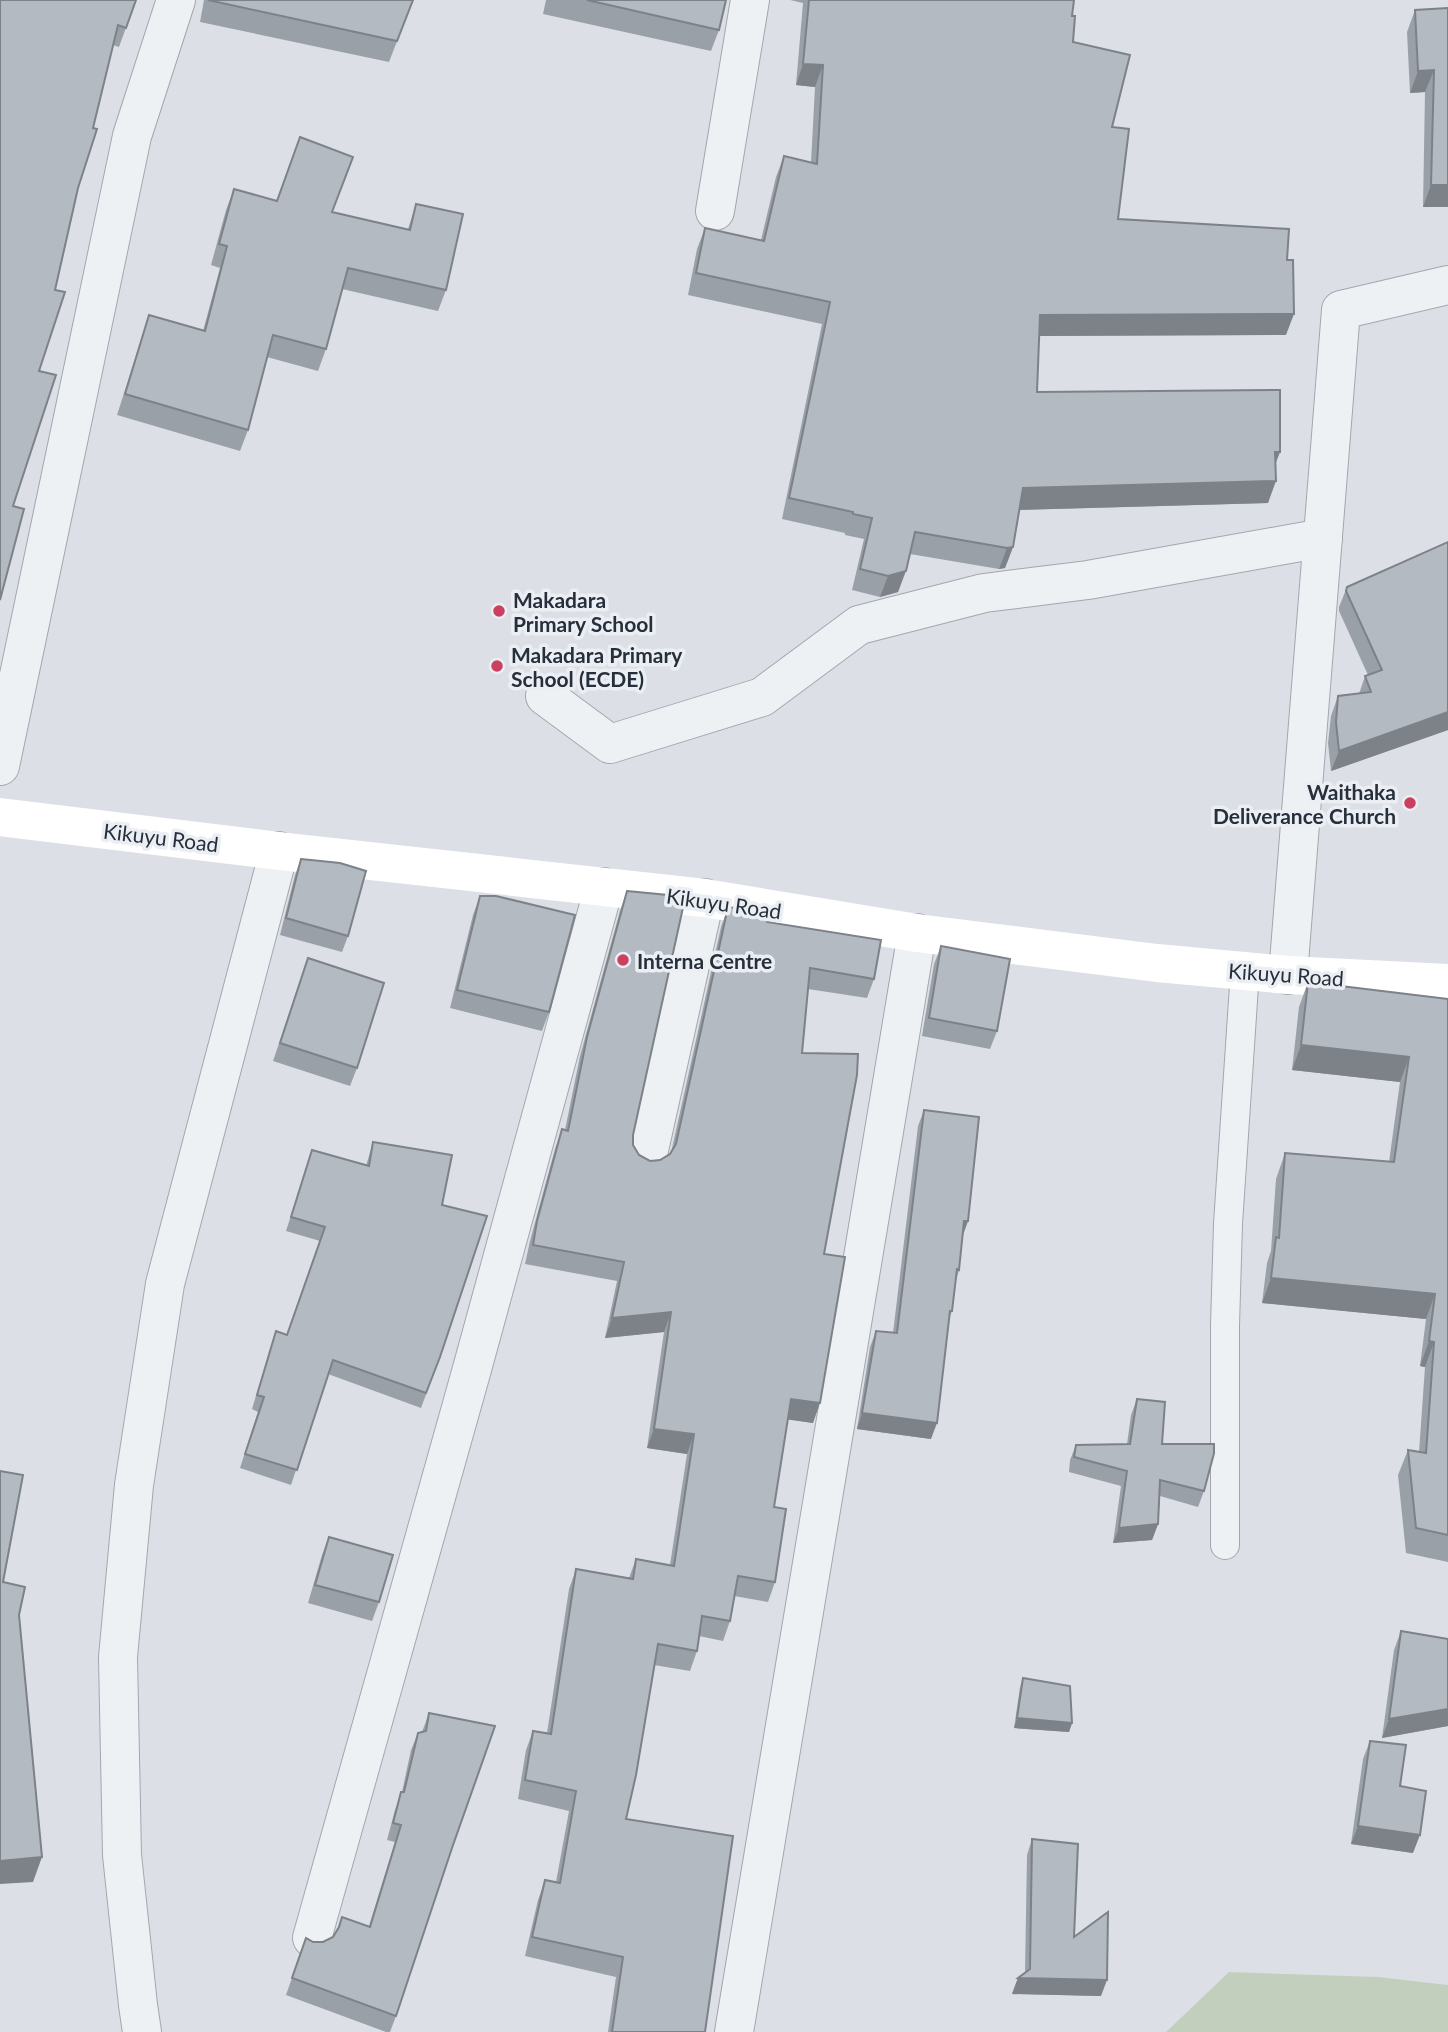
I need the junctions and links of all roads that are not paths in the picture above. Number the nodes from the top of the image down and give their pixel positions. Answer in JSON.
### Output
{"nodes":[{"id":1,"x":176,"y":0,"type":"edge"},
{"id":2,"x":750,"y":0,"type":"edge"},
{"id":3,"x":715,"y":211,"type":"dead end"},
{"id":4,"x":1448,"y":285,"type":"edge"},
{"id":5,"x":1323,"y":538,"type":"junction"},
{"id":6,"x":545,"y":696,"type":"dead end"},
{"id":7,"x":0,"y":766,"type":"edge"},
{"id":8,"x":0,"y":817,"type":"edge"},
{"id":9,"x":279,"y":851,"type":"junction"},
{"id":10,"x":604,"y":887,"type":"junction"},
{"id":11,"x":705,"y":898,"type":"junction"},
{"id":12,"x":917,"y":933,"type":"junction"},
{"id":13,"x":1245,"y":971,"type":"junction"},
{"id":14,"x":1288,"y":975,"type":"junction"},
{"id":15,"x":1448,"y":983,"type":"edge"},
{"id":16,"x":647,"y":1159,"type":"edge"},
{"id":17,"x":1225,"y":1545,"type":"dead end"},
{"id":18,"x":312,"y":1938,"type":"edge"},
{"id":19,"x":142,"y":2032,"type":"edge"},
{"id":20,"x":734,"y":2032,"type":"edge"}],
"edges":[{"from":1,"to":7,"type":"street"},
{"from":2,"to":3,"type":"street"},
{"from":4,"to":5,"type":"street"},
{"from":5,"to":6,"type":"street"},
{"from":5,"to":14,"type":"street"},
{"from":8,"to":9,"type":"main road","name":"Kikuyu Road"},
{"from":9,"to":10,"type":"main road","name":"Kikuyu Road"},
{"from":9,"to":19,"type":"street"},
{"from":10,"to":11,"type":"main road","name":"Kikuyu Road"},
{"from":10,"to":18,"type":"street"},
{"from":11,"to":12,"type":"main road","name":"Kikuyu Road"},
{"from":11,"to":16,"type":"street"},
{"from":12,"to":13,"type":"main road","name":"Kikuyu Road"},
{"from":12,"to":20,"type":"street"},
{"from":13,"to":14,"type":"main road","name":"Kikuyu Road"},
{"from":13,"to":17,"type":"lane"},
{"from":14,"to":15,"type":"main road","name":"Kikuyu Road"}]}
